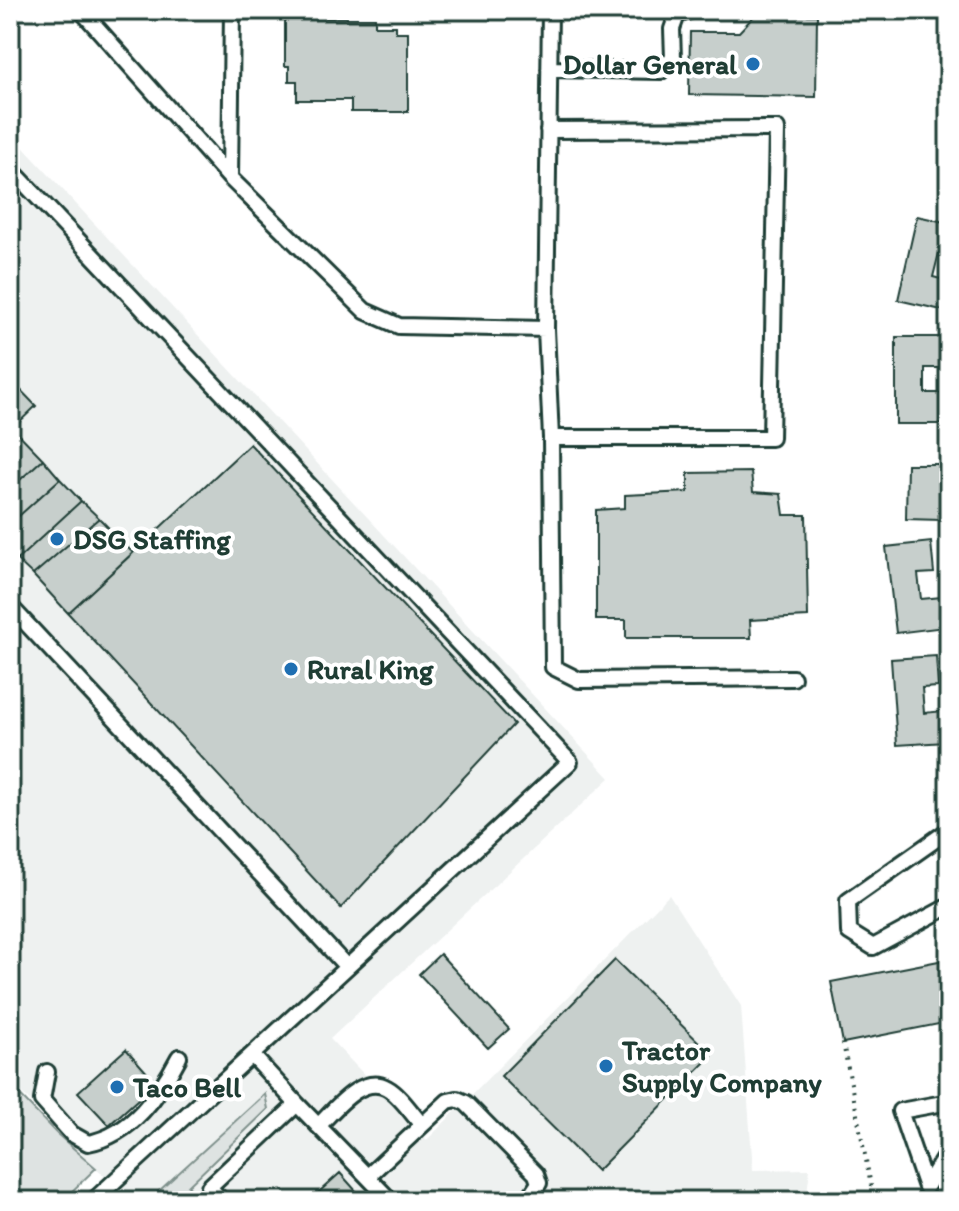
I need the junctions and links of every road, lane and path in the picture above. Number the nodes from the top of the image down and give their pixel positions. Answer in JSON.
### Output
{"nodes":[{"id":1,"x":81,"y":10,"type":"edge"},
{"id":2,"x":232,"y":10,"type":"edge"},
{"id":3,"x":550,"y":10,"type":"edge"},
{"id":4,"x":684,"y":11,"type":"edge"},
{"id":5,"x":549,"y":69,"type":"junction"},
{"id":6,"x":548,"y":130,"type":"junction"},
{"id":7,"x":10,"y":168,"type":"edge"},
{"id":8,"x":230,"y":178,"type":"junction"},
{"id":9,"x":546,"y":329,"type":"junction"},
{"id":10,"x":551,"y":438,"type":"junction"},
{"id":11,"x":10,"y":606,"type":"edge"},
{"id":12,"x":793,"y":678,"type":"dead end"},
{"id":13,"x":949,"y":830,"type":"edge"},
{"id":14,"x":949,"y":906,"type":"edge"},
{"id":15,"x":347,"y":967,"type":"junction"},
{"id":16,"x":843,"y":1043,"type":"dead end"},
{"id":17,"x":252,"y":1055,"type":"junction"},
{"id":18,"x":179,"y":1057,"type":"dead end"},
{"id":19,"x":47,"y":1072,"type":"dead end"},
{"id":20,"x":949,"y":1102,"type":"edge"},
{"id":21,"x":297,"y":1104,"type":"junction"},
{"id":22,"x":422,"y":1125,"type":"junction"},
{"id":23,"x":318,"y":1126,"type":"junction"},
{"id":24,"x":949,"y":1150,"type":"edge"},
{"id":25,"x":368,"y":1176,"type":"junction"},
{"id":26,"x":93,"y":1201,"type":"edge"},
{"id":27,"x":222,"y":1201,"type":"edge"},
{"id":28,"x":391,"y":1201,"type":"edge"},
{"id":29,"x":527,"y":1201,"type":"edge"},
{"id":30,"x":874,"y":1201,"type":"edge"}],
"edges":[{"from":1,"to":8,"type":"lane"},
{"from":2,"to":8,"type":"lane"},
{"from":3,"to":5,"type":"lane"},
{"from":4,"to":5,"type":"lane"},
{"from":5,"to":6,"type":"lane"},
{"from":6,"to":9,"type":"lane"},
{"from":6,"to":10,"type":"lane"},
{"from":7,"to":15,"type":"lane"},
{"from":8,"to":9,"type":"lane"},
{"from":9,"to":10,"type":"lane"},
{"from":10,"to":12,"type":"lane"},
{"from":11,"to":15,"type":"lane"},
{"from":13,"to":14,"type":"lane"},
{"from":15,"to":17,"type":"lane"},
{"from":16,"to":30,"type":"path"},
{"from":17,"to":21,"type":"lane"},
{"from":17,"to":26,"type":"lane"},
{"from":18,"to":19,"type":"lane"},
{"from":20,"to":24,"type":"lane"},
{"from":21,"to":23,"type":"lane"},
{"from":21,"to":27,"type":"lane"},
{"from":22,"to":23,"type":"lane"},
{"from":22,"to":25,"type":"lane"},
{"from":22,"to":29,"type":"lane"},
{"from":23,"to":25,"type":"lane"},
{"from":25,"to":28,"type":"lane"}]}
